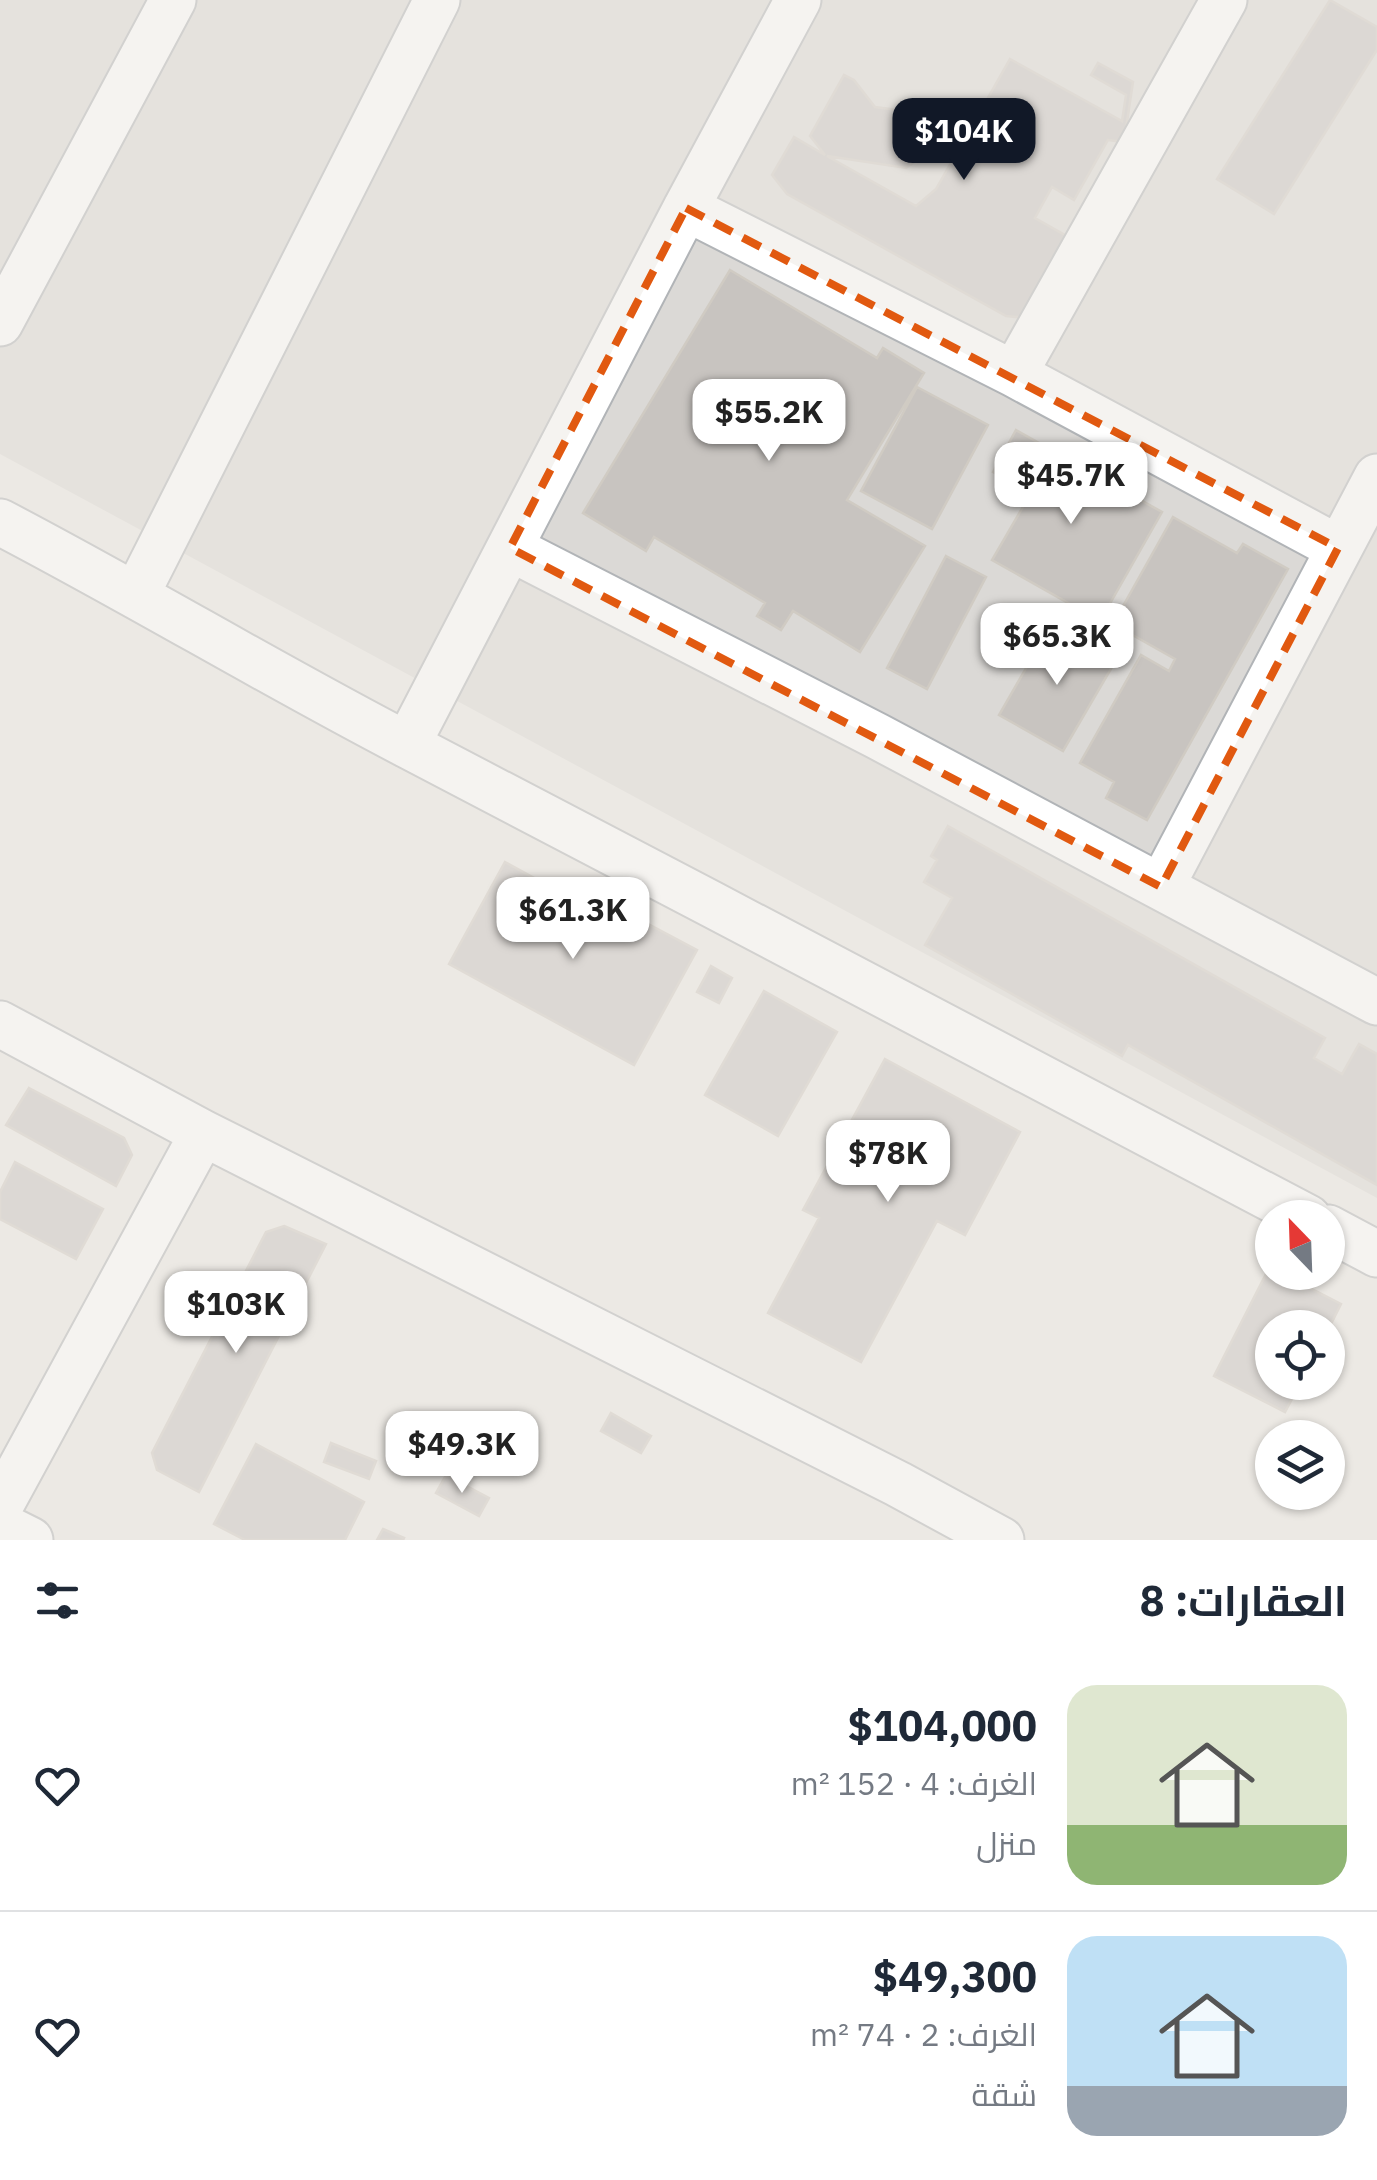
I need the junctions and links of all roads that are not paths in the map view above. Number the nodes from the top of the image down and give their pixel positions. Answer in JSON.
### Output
{"nodes":[{"id":1,"x":173,"y":0,"type":"edge"},
{"id":2,"x":437,"y":0,"type":"edge"},
{"id":3,"x":798,"y":0,"type":"edge"},
{"id":4,"x":1224,"y":0,"type":"edge"},
{"id":5,"x":686,"y":208,"type":"junction"},
{"id":6,"x":0,"y":323,"type":"edge"},
{"id":7,"x":1014,"y":374,"type":"junction"},
{"id":8,"x":1377,"y":477,"type":"edge"},
{"id":9,"x":0,"y":522,"type":"edge"},
{"id":10,"x":510,"y":548,"type":"junction"},
{"id":11,"x":1338,"y":548,"type":"junction"},
{"id":12,"x":137,"y":594,"type":"junction"},
{"id":13,"x":407,"y":745,"type":"junction"},
{"id":14,"x":1161,"y":887,"type":"junction"},
{"id":15,"x":1377,"y":1002,"type":"edge"},
{"id":16,"x":0,"y":1024,"type":"edge"},
{"id":17,"x":202,"y":1134,"type":"junction"},
{"id":18,"x":1274,"y":1200,"type":"edge"},
{"id":19,"x":1345,"y":1237,"type":"edge"},
{"id":20,"x":1377,"y":1254,"type":"edge"},
{"id":21,"x":0,"y":1506,"type":"edge"},
{"id":22,"x":0,"y":1525,"type":"edge"},
{"id":23,"x":30,"y":1540,"type":"edge"},
{"id":24,"x":1001,"y":1540,"type":"edge"}],
"edges":[{"from":1,"to":6,"type":"street"},
{"from":2,"to":12,"type":"street"},
{"from":3,"to":5,"type":"street"},
{"from":4,"to":7,"type":"street"},
{"from":5,"to":7,"type":"street"},
{"from":5,"to":10,"type":"street"},
{"from":7,"to":11,"type":"street"},
{"from":8,"to":11,"type":"street"},
{"from":9,"to":12,"type":"street"},
{"from":10,"to":13,"type":"street"},
{"from":10,"to":14,"type":"street"},
{"from":11,"to":14,"type":"street"},
{"from":12,"to":13,"type":"street"},
{"from":13,"to":18,"type":"street"},
{"from":14,"to":15,"type":"street"},
{"from":16,"to":17,"type":"street"},
{"from":17,"to":21,"type":"street"},
{"from":17,"to":24,"type":"street"},
{"from":19,"to":20,"type":"street"},
{"from":22,"to":23,"type":"street"}]}
